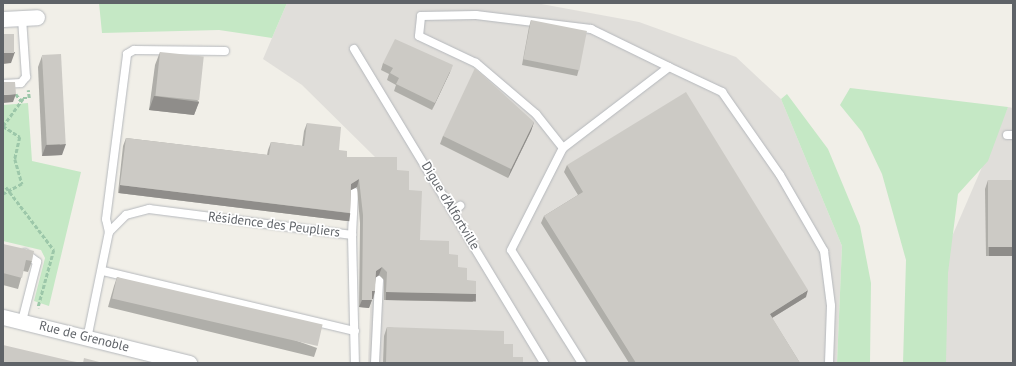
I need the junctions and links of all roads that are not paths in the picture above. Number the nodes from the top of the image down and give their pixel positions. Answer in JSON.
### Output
{"nodes":[{"id":1,"x":37,"y":17,"type":"dead end"},
{"id":2,"x":22,"y":18,"type":"junction"},
{"id":3,"x":3,"y":19,"type":"edge"},
{"id":4,"x":354,"y":49,"type":"dead end"},
{"id":5,"x":225,"y":51,"type":"dead end"},
{"id":6,"x":669,"y":67,"type":"junction"},
{"id":7,"x":3,"y":84,"type":"edge"},
{"id":8,"x":563,"y":148,"type":"junction"},
{"id":9,"x":354,"y":192,"type":"edge"},
{"id":10,"x":460,"y":206,"type":"dead end"},
{"id":11,"x":453,"y":211,"type":"junction"},
{"id":12,"x":109,"y":232,"type":"junction"},
{"id":13,"x":352,"y":235,"type":"junction"},
{"id":14,"x":17,"y":251,"type":"edge"},
{"id":15,"x":103,"y":271,"type":"junction"},
{"id":16,"x":379,"y":280,"type":"edge"},
{"id":17,"x":3,"y":317,"type":"edge"},
{"id":18,"x":22,"y":322,"type":"junction"},
{"id":19,"x":355,"y":331,"type":"junction"},
{"id":20,"x":88,"y":339,"type":"junction"},
{"id":21,"x":189,"y":363,"type":"edge"},
{"id":22,"x":355,"y":363,"type":"edge"},
{"id":23,"x":375,"y":363,"type":"edge"},
{"id":24,"x":544,"y":363,"type":"edge"},
{"id":25,"x":582,"y":363,"type":"edge"},
{"id":26,"x":829,"y":363,"type":"edge"}],
"edges":[{"from":1,"to":2,"type":"street"},
{"from":2,"to":3,"type":"street"},
{"from":2,"to":7,"type":"lane"},
{"from":4,"to":11,"type":"lane","name":"Digue d'Alfortville"},
{"from":5,"to":12,"type":"lane"},
{"from":6,"to":8,"type":"lane"},
{"from":6,"to":8,"type":"lane"},
{"from":6,"to":26,"type":"lane"},
{"from":8,"to":25,"type":"lane"},
{"from":9,"to":13,"type":"lane"},
{"from":10,"to":11,"type":"lane"},
{"from":11,"to":24,"type":"lane","name":"Digue d'Alfortville"},
{"from":12,"to":13,"type":"lane","name":"Résidence des Peupliers"},
{"from":12,"to":15,"type":"lane"},
{"from":13,"to":19,"type":"lane","name":"Résidence des Peupliers"},
{"from":14,"to":18,"type":"lane"},
{"from":15,"to":19,"type":"lane"},
{"from":15,"to":20,"type":"lane"},
{"from":16,"to":23,"type":"lane"},
{"from":17,"to":18,"type":"street","name":"Rue de Grenoble"},
{"from":18,"to":20,"type":"street","name":"Rue de Grenoble"},
{"from":19,"to":22,"type":"lane","name":"Résidence des Peupliers"},
{"from":20,"to":21,"type":"street","name":"Rue de Grenoble"}]}
